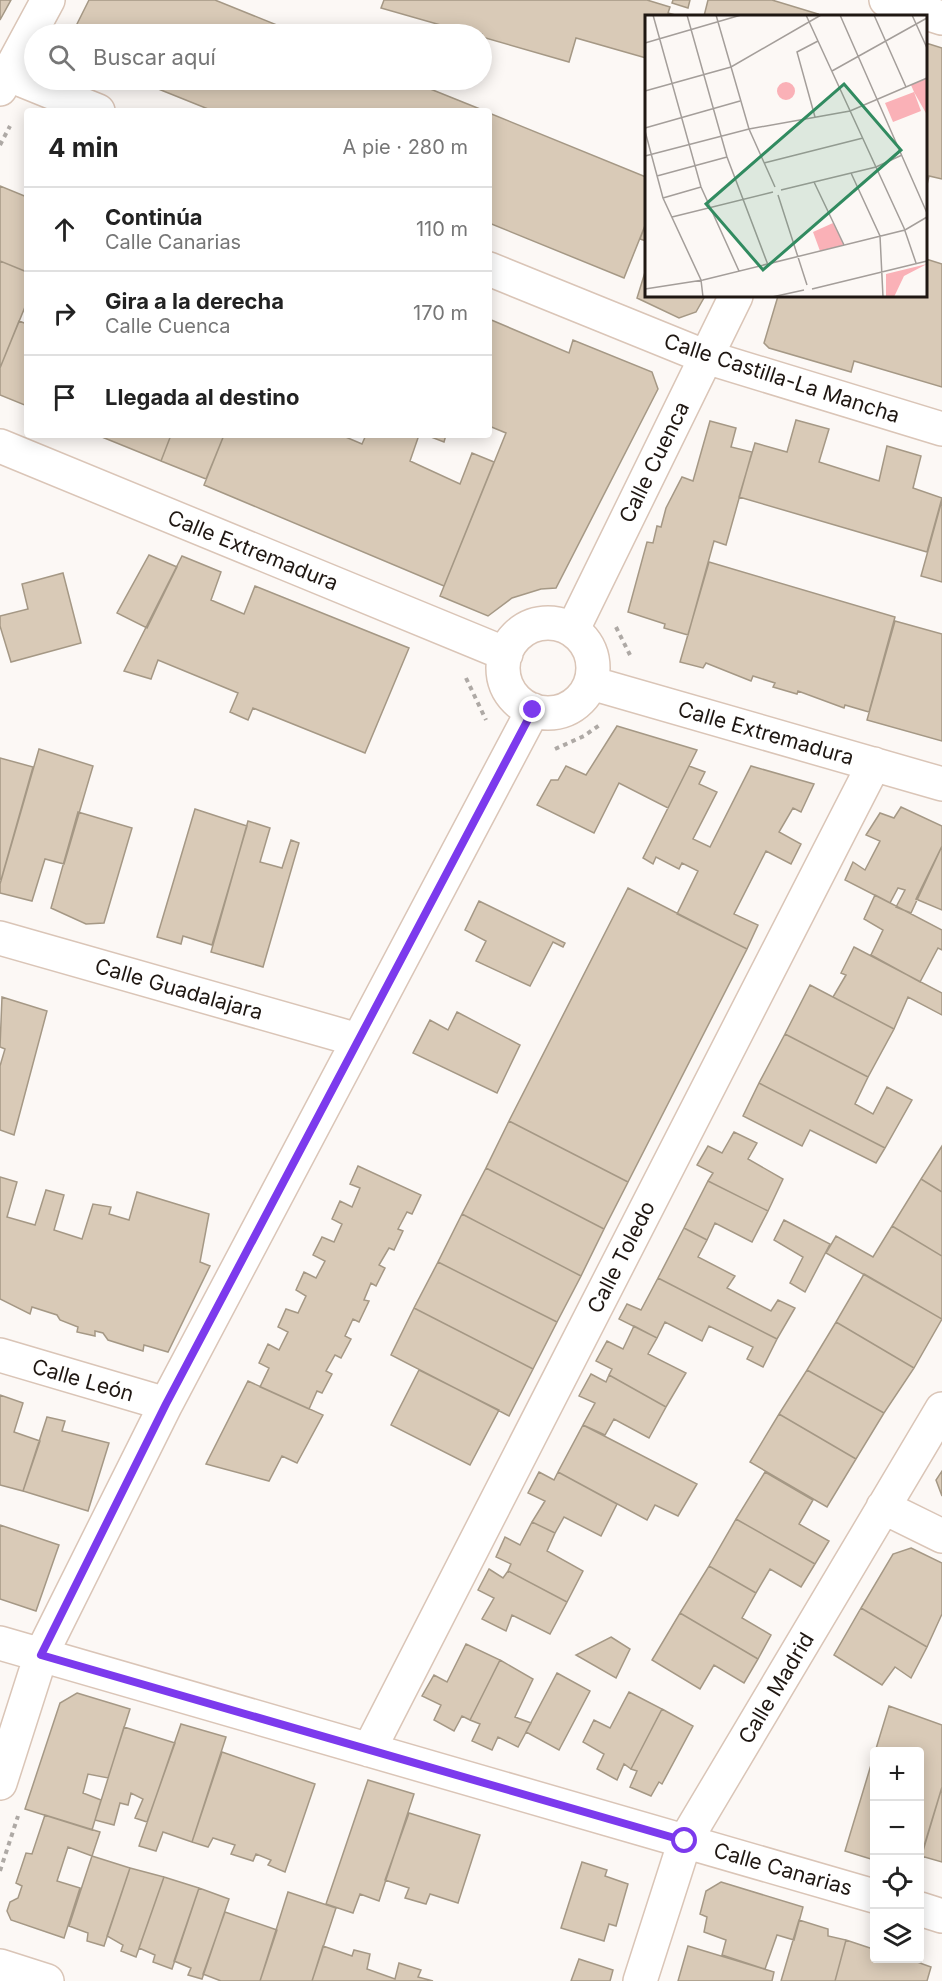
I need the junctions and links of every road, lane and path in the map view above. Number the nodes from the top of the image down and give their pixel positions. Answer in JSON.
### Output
{"nodes":[{"id":1,"x":48,"y":0,"type":"edge"},
{"id":2,"x":881,"y":0,"type":"edge"},
{"id":3,"x":886,"y":0,"type":"edge"},
{"id":4,"x":874,"y":15,"type":"edge"},
{"id":5,"x":942,"y":18,"type":"edge"},
{"id":6,"x":35,"y":24,"type":"edge"},
{"id":7,"x":24,"y":44,"type":"edge"},
{"id":8,"x":4,"y":81,"type":"edge"},
{"id":9,"x":24,"y":87,"type":"edge"},
{"id":10,"x":32,"y":90,"type":"edge"},
{"id":11,"x":89,"y":108,"type":"edge"},
{"id":12,"x":492,"y":270,"type":"edge"},
{"id":13,"x":736,"y":297,"type":"edge"},
{"id":14,"x":706,"y":357,"type":"junction"},
{"id":15,"x":942,"y":429,"type":"edge"},
{"id":16,"x":0,"y":446,"type":"edge"},
{"id":17,"x":613,"y":624,"type":"dead end"},
{"id":18,"x":573,"y":629,"type":"junction"},
{"id":19,"x":506,"y":654,"type":"junction"},
{"id":20,"x":629,"y":663,"type":"dead end"},
{"id":21,"x":591,"y":683,"type":"junction"},
{"id":22,"x":533,"y":710,"type":"junction"},
{"id":23,"x":606,"y":718,"type":"dead end"},
{"id":24,"x":548,"y":748,"type":"dead end"},
{"id":25,"x":874,"y":764,"type":"junction"},
{"id":26,"x":942,"y":784,"type":"edge"},
{"id":27,"x":0,"y":938,"type":"edge"},
{"id":28,"x":358,"y":1040,"type":"junction"},
{"id":29,"x":0,"y":1355,"type":"edge"},
{"id":30,"x":166,"y":1404,"type":"junction"},
{"id":31,"x":942,"y":1409,"type":"edge"},
{"id":32,"x":883,"y":1507,"type":"junction"},
{"id":33,"x":942,"y":1536,"type":"edge"},
{"id":34,"x":0,"y":1643,"type":"edge"},
{"id":35,"x":41,"y":1655,"type":"junction"},
{"id":36,"x":369,"y":1750,"type":"junction"},
{"id":37,"x":0,"y":1783,"type":"edge"},
{"id":38,"x":685,"y":1841,"type":"junction"},
{"id":39,"x":870,"y":1895,"type":"edge"},
{"id":40,"x":924,"y":1910,"type":"edge"},
{"id":41,"x":942,"y":1916,"type":"edge"},
{"id":42,"x":0,"y":1966,"type":"edge"},
{"id":43,"x":47,"y":1981,"type":"edge"},
{"id":44,"x":640,"y":1981,"type":"edge"}],
"edges":[{"from":1,"to":6,"type":"street"},
{"from":2,"to":4,"type":"street"},
{"from":3,"to":5,"type":"street"},
{"from":7,"to":8,"type":"street"},
{"from":8,"to":9,"type":"street"},
{"from":10,"to":11,"type":"street"},
{"from":12,"to":14,"type":"street","name":"Calle Castilla-La Mancha"},
{"from":13,"to":14,"type":"street","name":"Calle Cuenca"},
{"from":14,"to":15,"type":"street","name":"Calle Castilla-La Mancha"},
{"from":14,"to":18,"type":"street","name":"Calle Cuenca"},
{"from":16,"to":19,"type":"street","name":"Calle Extremadura"},
{"from":17,"to":20,"type":"path"},
{"from":18,"to":19,"type":"street"},
{"from":18,"to":21,"type":"street"},
{"from":19,"to":22,"type":"street"},
{"from":21,"to":22,"type":"street"},
{"from":21,"to":25,"type":"street","name":"Calle Extremadura"},
{"from":22,"to":28,"type":"street"},
{"from":23,"to":24,"type":"path"},
{"from":25,"to":26,"type":"street","name":"Calle Extremadura"},
{"from":25,"to":36,"type":"street","name":"Calle Toledo"},
{"from":27,"to":28,"type":"street","name":"Calle Guadalajara"},
{"from":28,"to":30,"type":"street"},
{"from":29,"to":30,"type":"street","name":"Calle León"},
{"from":30,"to":35,"type":"street"},
{"from":31,"to":32,"type":"street","name":"Calle Madrid"},
{"from":32,"to":33,"type":"street"},
{"from":32,"to":38,"type":"street","name":"Calle Madrid"},
{"from":34,"to":35,"type":"street","name":"Calle Canarias"},
{"from":35,"to":36,"type":"street","name":"Calle Canarias"},
{"from":35,"to":37,"type":"street"},
{"from":36,"to":38,"type":"street","name":"Calle Canarias"},
{"from":38,"to":39,"type":"street","name":"Calle Canarias"},
{"from":38,"to":44,"type":"street","name":"Calle Madrid"},
{"from":40,"to":41,"type":"street"},
{"from":42,"to":43,"type":"street"}]}
